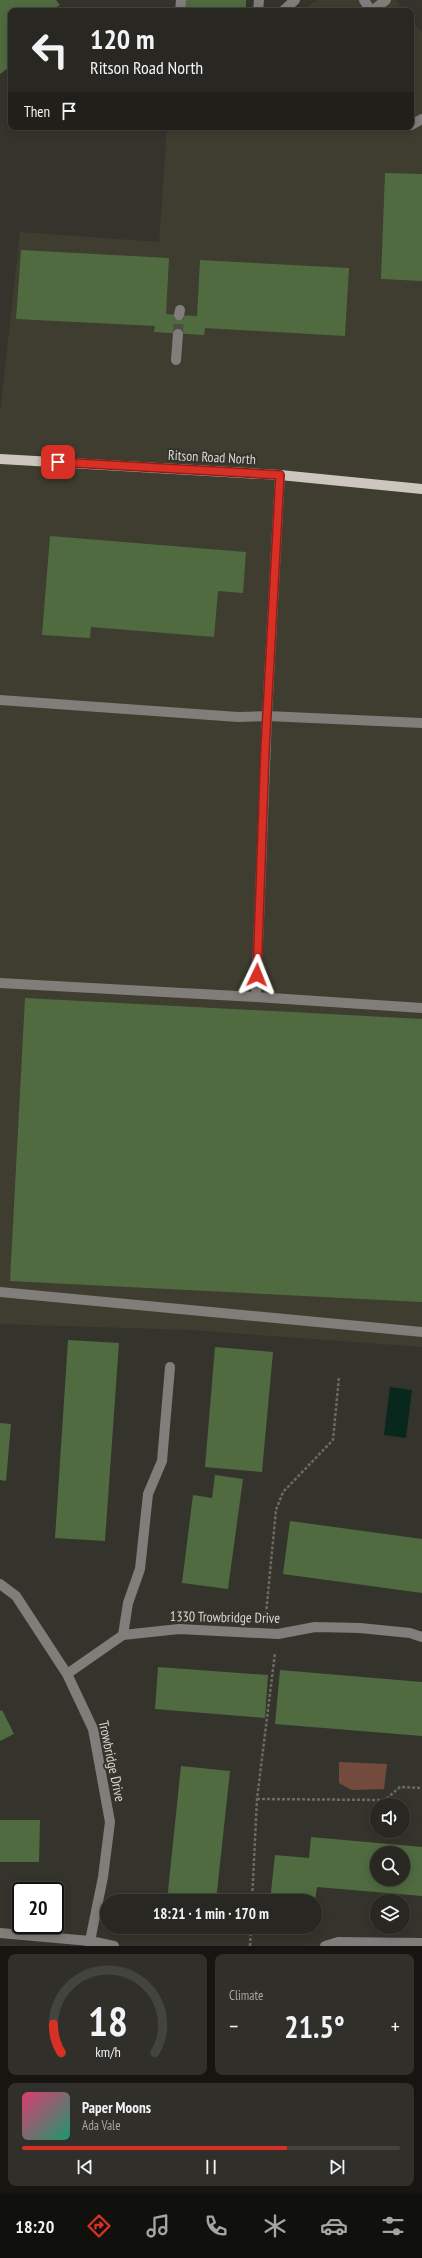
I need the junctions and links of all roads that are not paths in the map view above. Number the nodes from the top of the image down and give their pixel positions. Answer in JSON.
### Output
{"nodes":[{"id":1,"x":295,"y":0,"type":"edge"},
{"id":2,"x":386,"y":0,"type":"edge"},
{"id":3,"x":286,"y":8,"type":"edge"},
{"id":4,"x":375,"y":8,"type":"edge"},
{"id":5,"x":178,"y":334,"type":"tunnel mouth"},
{"id":6,"x":176,"y":360,"type":"dead end"},
{"id":7,"x":0,"y":459,"type":"edge"},
{"id":8,"x":280,"y":475,"type":"junction"},
{"id":9,"x":422,"y":489,"type":"edge"},
{"id":10,"x":0,"y":700,"type":"edge"},
{"id":11,"x":267,"y":716,"type":"junction"},
{"id":12,"x":422,"y":723,"type":"edge"},
{"id":13,"x":0,"y":983,"type":"edge"},
{"id":14,"x":256,"y":997,"type":"junction"},
{"id":15,"x":422,"y":1008,"type":"edge"},
{"id":16,"x":0,"y":1292,"type":"edge"},
{"id":17,"x":422,"y":1332,"type":"edge"},
{"id":18,"x":170,"y":1367,"type":"dead end"},
{"id":19,"x":0,"y":1584,"type":"edge"},
{"id":20,"x":123,"y":1635,"type":"junction"},
{"id":21,"x":422,"y":1637,"type":"edge"},
{"id":22,"x":67,"y":1674,"type":"junction"},
{"id":23,"x":0,"y":1933,"type":"edge"},
{"id":24,"x":89,"y":1943,"type":"edge"},
{"id":25,"x":422,"y":1943,"type":"edge"},
{"id":26,"x":114,"y":1946,"type":"edge"},
{"id":27,"x":325,"y":1946,"type":"edge"}],
"edges":[{"from":1,"to":3,"type":"street"},
{"from":2,"to":4,"type":"street"},
{"from":5,"to":6,"type":"street"},
{"from":7,"to":8,"type":"main road","name":"Ritson Road North"},
{"from":8,"to":9,"type":"main road","name":"Ritson Road North"},
{"from":8,"to":11,"type":"street"},
{"from":10,"to":11,"type":"street"},
{"from":11,"to":12,"type":"street"},
{"from":11,"to":14,"type":"street"},
{"from":13,"to":14,"type":"street"},
{"from":14,"to":15,"type":"street"},
{"from":16,"to":17,"type":"street"},
{"from":18,"to":20,"type":"street"},
{"from":19,"to":22,"type":"street","name":"Trowbridge Drive"},
{"from":20,"to":21,"type":"street","name":"1330 Trowbridge Drive"},
{"from":20,"to":22,"type":"street","name":"1330 Trowbridge Drive"},
{"from":22,"to":24,"type":"street","name":"Trowbridge Drive"},
{"from":23,"to":24,"type":"street"},
{"from":24,"to":26,"type":"street"},
{"from":25,"to":27,"type":"street"}]}
